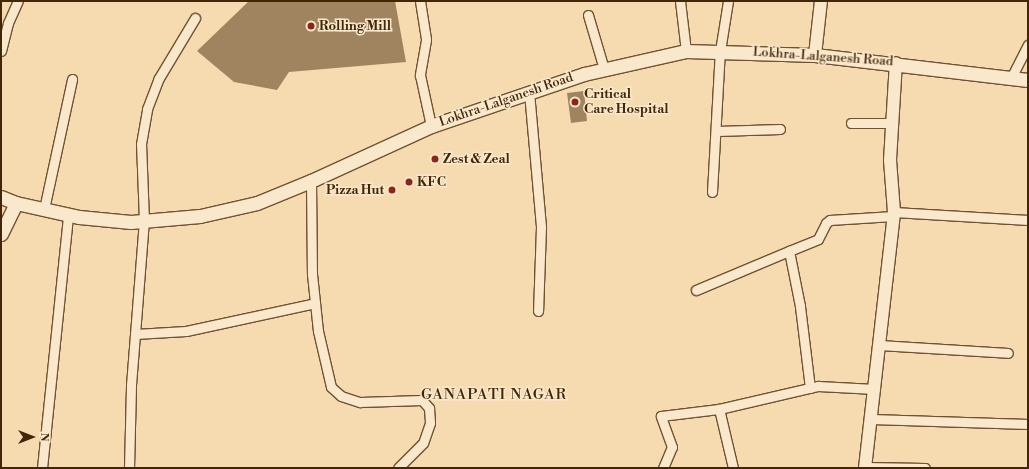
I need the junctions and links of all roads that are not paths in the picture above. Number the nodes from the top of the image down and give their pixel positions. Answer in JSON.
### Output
{"nodes":[{"id":1,"x":18,"y":1,"type":"edge"},
{"id":2,"x":420,"y":1,"type":"edge"},
{"id":3,"x":680,"y":1,"type":"edge"},
{"id":4,"x":728,"y":1,"type":"edge"},
{"id":5,"x":821,"y":1,"type":"edge"},
{"id":6,"x":588,"y":15,"type":"dead end"},
{"id":7,"x":195,"y":18,"type":"dead end"},
{"id":8,"x":1028,"y":45,"type":"edge"},
{"id":9,"x":1,"y":51,"type":"edge"},
{"id":10,"x":686,"y":51,"type":"junction"},
{"id":11,"x":720,"y":51,"type":"junction"},
{"id":12,"x":816,"y":55,"type":"junction"},
{"id":13,"x":896,"y":63,"type":"junction"},
{"id":14,"x":604,"y":69,"type":"junction"},
{"id":15,"x":1011,"y":78,"type":"junction"},
{"id":16,"x":72,"y":79,"type":"dead end"},
{"id":17,"x":1028,"y":80,"type":"edge"},
{"id":18,"x":529,"y":92,"type":"junction"},
{"id":19,"x":852,"y":124,"type":"dead end"},
{"id":20,"x":891,"y":124,"type":"junction"},
{"id":21,"x":431,"y":126,"type":"junction"},
{"id":22,"x":780,"y":129,"type":"dead end"},
{"id":23,"x":717,"y":130,"type":"junction"},
{"id":24,"x":311,"y":181,"type":"junction"},
{"id":25,"x":712,"y":192,"type":"dead end"},
{"id":26,"x":1,"y":197,"type":"edge"},
{"id":27,"x":16,"y":203,"type":"junction"},
{"id":28,"x":44,"y":209,"type":"junction"},
{"id":29,"x":68,"y":214,"type":"junction"},
{"id":30,"x":893,"y":214,"type":"junction"},
{"id":31,"x":1028,"y":220,"type":"edge"},
{"id":32,"x":144,"y":221,"type":"junction"},
{"id":33,"x":1,"y":234,"type":"edge"},
{"id":34,"x":789,"y":251,"type":"junction"},
{"id":35,"x":696,"y":290,"type":"dead end"},
{"id":36,"x":315,"y":303,"type":"junction"},
{"id":37,"x":538,"y":311,"type":"dead end"},
{"id":38,"x":135,"y":334,"type":"junction"},
{"id":39,"x":879,"y":345,"type":"junction"},
{"id":40,"x":1008,"y":353,"type":"dead end"},
{"id":41,"x":810,"y":388,"type":"junction"},
{"id":42,"x":875,"y":389,"type":"junction"},
{"id":43,"x":719,"y":409,"type":"junction"},
{"id":44,"x":871,"y":419,"type":"junction"},
{"id":45,"x":1028,"y":424,"type":"edge"},
{"id":46,"x":865,"y":467,"type":"edge"},
{"id":47,"x":42,"y":468,"type":"edge"},
{"id":48,"x":129,"y":468,"type":"edge"},
{"id":49,"x":398,"y":468,"type":"edge"},
{"id":50,"x":663,"y":468,"type":"edge"},
{"id":51,"x":733,"y":468,"type":"edge"},
{"id":52,"x":925,"y":468,"type":"edge"}],
"edges":[{"from":1,"to":9,"type":"street"},
{"from":2,"to":21,"type":"street"},
{"from":3,"to":10,"type":"street"},
{"from":4,"to":11,"type":"street"},
{"from":5,"to":12,"type":"street"},
{"from":6,"to":14,"type":"street"},
{"from":7,"to":32,"type":"street"},
{"from":8,"to":15,"type":"street"},
{"from":10,"to":11,"type":"main road","name":"Lokhra-Lalganesh Road"},
{"from":10,"to":14,"type":"main road","name":"Lokhra-Lalganesh Road"},
{"from":11,"to":12,"type":"main road","name":"Lokhra-Lalganesh Road"},
{"from":11,"to":23,"type":"street"},
{"from":12,"to":13,"type":"main road","name":"Lokhra-Lalganesh Road"},
{"from":13,"to":15,"type":"main road","name":"Lokhra-Lalganesh Road"},
{"from":13,"to":20,"type":"street"},
{"from":14,"to":18,"type":"main road","name":"Lokhra-Lalganesh Road"},
{"from":15,"to":17,"type":"main road","name":"Lokhra-Lalganesh Road"},
{"from":16,"to":28,"type":"street"},
{"from":18,"to":21,"type":"main road","name":"Lokhra-Lalganesh Road"},
{"from":18,"to":37,"type":"street"},
{"from":19,"to":20,"type":"street"},
{"from":20,"to":30,"type":"street"},
{"from":21,"to":24,"type":"main road","name":"Lokhra-Lalganesh Road"},
{"from":22,"to":23,"type":"street"},
{"from":23,"to":25,"type":"street"},
{"from":24,"to":32,"type":"main road","name":"Lokhra-Lalganesh Road"},
{"from":24,"to":36,"type":"street"},
{"from":26,"to":27,"type":"main road","name":"Lokhra-Lalganesh Road"},
{"from":27,"to":28,"type":"main road","name":"Lokhra-Lalganesh Road"},
{"from":27,"to":33,"type":"main road"},
{"from":28,"to":29,"type":"main road","name":"Lokhra-Lalganesh Road"},
{"from":29,"to":32,"type":"main road","name":"Lokhra-Lalganesh Road"},
{"from":29,"to":47,"type":"street"},
{"from":30,"to":31,"type":"street"},
{"from":30,"to":34,"type":"street"},
{"from":30,"to":39,"type":"street"},
{"from":32,"to":38,"type":"street"},
{"from":34,"to":35,"type":"street"},
{"from":34,"to":41,"type":"street"},
{"from":36,"to":38,"type":"street"},
{"from":36,"to":49,"type":"street"},
{"from":38,"to":48,"type":"street"},
{"from":39,"to":40,"type":"street"},
{"from":39,"to":42,"type":"street"},
{"from":41,"to":42,"type":"street"},
{"from":41,"to":43,"type":"street"},
{"from":42,"to":44,"type":"street"},
{"from":43,"to":50,"type":"street"},
{"from":43,"to":51,"type":"street"},
{"from":44,"to":45,"type":"street"},
{"from":44,"to":46,"type":"street"},
{"from":46,"to":52,"type":"street"}]}
